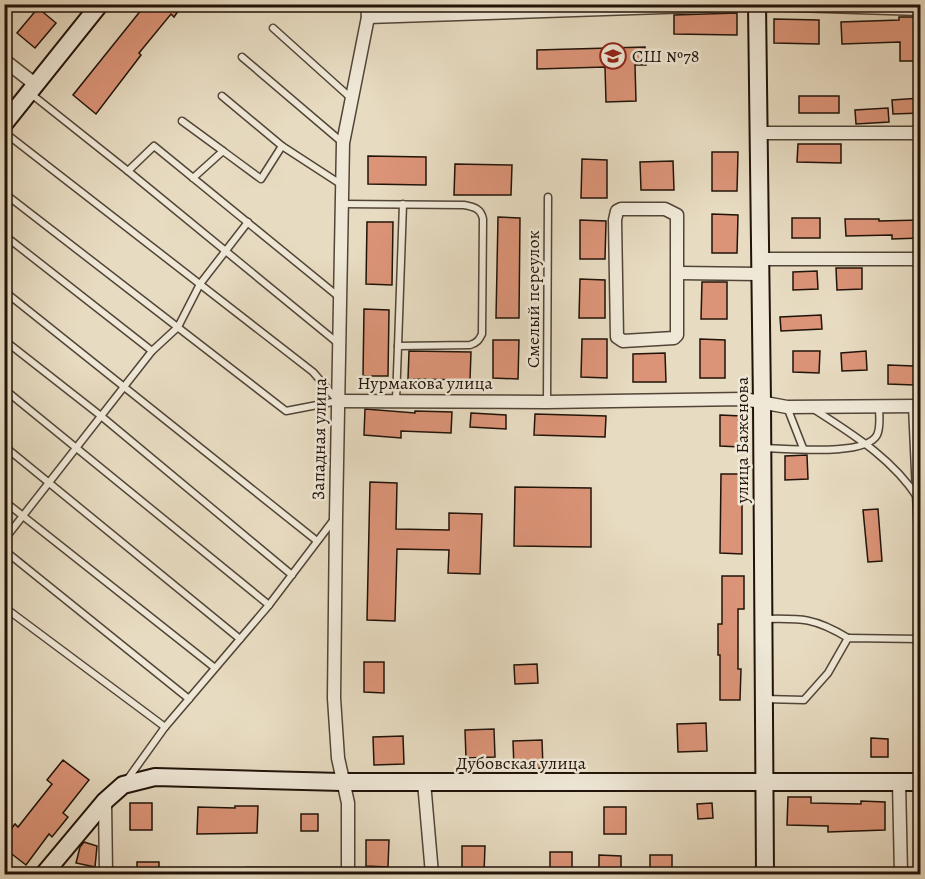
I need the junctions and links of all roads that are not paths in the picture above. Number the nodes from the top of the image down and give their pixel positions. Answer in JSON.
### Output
{"nodes":[{"id":1,"x":100,"y":4,"type":"edge"},
{"id":2,"x":752,"y":4,"type":"edge"},
{"id":3,"x":757,"y":4,"type":"edge"},
{"id":4,"x":763,"y":4,"type":"edge"},
{"id":5,"x":921,"y":9,"type":"edge"},
{"id":6,"x":367,"y":11,"type":"edge"},
{"id":7,"x":273,"y":28,"type":"dead end"},
{"id":8,"x":242,"y":57,"type":"dead end"},
{"id":9,"x":4,"y":60,"type":"edge"},
{"id":10,"x":33,"y":89,"type":"junction"},
{"id":11,"x":222,"y":96,"type":"dead end"},
{"id":12,"x":352,"y":99,"type":"junction"},
{"id":13,"x":182,"y":121,"type":"dead end"},
{"id":14,"x":4,"y":124,"type":"edge"},
{"id":15,"x":4,"y":132,"type":"edge"},
{"id":16,"x":758,"y":133,"type":"junction"},
{"id":17,"x":921,"y":133,"type":"edge"},
{"id":18,"x":343,"y":143,"type":"junction"},
{"id":19,"x":282,"y":146,"type":"junction"},
{"id":20,"x":223,"y":151,"type":"junction"},
{"id":21,"x":128,"y":171,"type":"junction"},
{"id":22,"x":193,"y":178,"type":"junction"},
{"id":23,"x":342,"y":185,"type":"junction"},
{"id":24,"x":4,"y":193,"type":"edge"},
{"id":25,"x":548,"y":197,"type":"dead end"},
{"id":26,"x":342,"y":204,"type":"junction"},
{"id":27,"x":403,"y":204,"type":"junction"},
{"id":28,"x":248,"y":222,"type":"junction"},
{"id":29,"x":4,"y":235,"type":"edge"},
{"id":30,"x":225,"y":250,"type":"junction"},
{"id":31,"x":921,"y":260,"type":"edge"},
{"id":32,"x":760,"y":266,"type":"junction"},
{"id":33,"x":678,"y":273,"type":"junction"},
{"id":34,"x":200,"y":284,"type":"junction"},
{"id":35,"x":4,"y":291,"type":"edge"},
{"id":36,"x":340,"y":298,"type":"junction"},
{"id":37,"x":178,"y":327,"type":"junction"},
{"id":38,"x":4,"y":340,"type":"edge"},
{"id":39,"x":339,"y":344,"type":"junction"},
{"id":40,"x":398,"y":346,"type":"junction"},
{"id":41,"x":152,"y":351,"type":"junction"},
{"id":42,"x":125,"y":386,"type":"junction"},
{"id":43,"x":4,"y":389,"type":"edge"},
{"id":44,"x":396,"y":400,"type":"junction"},
{"id":45,"x":338,"y":401,"type":"junction"},
{"id":46,"x":547,"y":402,"type":"junction"},
{"id":47,"x":762,"y":403,"type":"junction"},
{"id":48,"x":879,"y":406,"type":"junction"},
{"id":49,"x":916,"y":406,"type":"edge"},
{"id":50,"x":787,"y":407,"type":"junction"},
{"id":51,"x":810,"y":407,"type":"junction"},
{"id":52,"x":101,"y":416,"type":"junction"},
{"id":53,"x":866,"y":444,"type":"junction"},
{"id":54,"x":4,"y":446,"type":"edge"},
{"id":55,"x":77,"y":446,"type":"junction"},
{"id":56,"x":762,"y":447,"type":"junction"},
{"id":57,"x":802,"y":448,"type":"junction"},
{"id":58,"x":50,"y":482,"type":"junction"},
{"id":59,"x":918,"y":498,"type":"junction"},
{"id":60,"x":4,"y":501,"type":"edge"},
{"id":61,"x":23,"y":516,"type":"junction"},
{"id":62,"x":336,"y":517,"type":"junction"},
{"id":63,"x":4,"y":540,"type":"edge"},
{"id":64,"x":317,"y":541,"type":"junction"},
{"id":65,"x":4,"y":550,"type":"edge"},
{"id":66,"x":292,"y":575,"type":"junction"},
{"id":67,"x":921,"y":580,"type":"edge"},
{"id":68,"x":269,"y":605,"type":"junction"},
{"id":69,"x":4,"y":607,"type":"edge"},
{"id":70,"x":763,"y":619,"type":"junction"},
{"id":71,"x":848,"y":638,"type":"junction"},
{"id":72,"x":240,"y":639,"type":"junction"},
{"id":73,"x":921,"y":639,"type":"edge"},
{"id":74,"x":215,"y":668,"type":"junction"},
{"id":75,"x":189,"y":699,"type":"junction"},
{"id":76,"x":763,"y":699,"type":"junction"},
{"id":77,"x":165,"y":727,"type":"junction"},
{"id":78,"x":342,"y":782,"type":"junction"},
{"id":79,"x":424,"y":782,"type":"junction"},
{"id":80,"x":899,"y":782,"type":"junction"},
{"id":81,"x":921,"y":782,"type":"edge"},
{"id":82,"x":764,"y":783,"type":"junction"},
{"id":83,"x":123,"y":785,"type":"junction"},
{"id":84,"x":105,"y":801,"type":"junction"},
{"id":85,"x":44,"y":874,"type":"edge"},
{"id":86,"x":106,"y":874,"type":"edge"},
{"id":87,"x":247,"y":874,"type":"edge"},
{"id":88,"x":348,"y":874,"type":"edge"},
{"id":89,"x":432,"y":874,"type":"edge"},
{"id":90,"x":765,"y":874,"type":"edge"},
{"id":91,"x":901,"y":874,"type":"edge"}],
"edges":[{"from":1,"to":10,"type":"main road"},
{"from":2,"to":6,"type":"street"},
{"from":3,"to":16,"type":"main road","name":"улица Баженова"},
{"from":4,"to":5,"type":"street"},
{"from":6,"to":12,"type":"street","name":"Западная улица"},
{"from":7,"to":12,"type":"lane"},
{"from":8,"to":18,"type":"lane"},
{"from":9,"to":10,"type":"street"},
{"from":10,"to":14,"type":"main road"},
{"from":10,"to":21,"type":"lane"},
{"from":11,"to":19,"type":"lane"},
{"from":12,"to":18,"type":"street","name":"Западная улица"},
{"from":13,"to":20,"type":"lane"},
{"from":15,"to":34,"type":"lane"},
{"from":16,"to":17,"type":"street"},
{"from":16,"to":32,"type":"main road","name":"улица Баженова"},
{"from":18,"to":23,"type":"street","name":"Западная улица"},
{"from":19,"to":20,"type":"lane"},
{"from":19,"to":23,"type":"lane"},
{"from":20,"to":22,"type":"lane"},
{"from":21,"to":22,"type":"lane"},
{"from":21,"to":30,"type":"lane"},
{"from":22,"to":28,"type":"lane"},
{"from":23,"to":26,"type":"street","name":"Западная улица"},
{"from":24,"to":37,"type":"lane","name":"Нурмакова улица"},
{"from":25,"to":46,"type":"lane","name":"Смелый переулок"},
{"from":26,"to":27,"type":"lane"},
{"from":26,"to":36,"type":"street","name":"Западная улица"},
{"from":27,"to":40,"type":"lane"},
{"from":27,"to":40,"type":"lane"},
{"from":28,"to":30,"type":"lane"},
{"from":28,"to":36,"type":"lane"},
{"from":29,"to":41,"type":"lane"},
{"from":30,"to":34,"type":"lane"},
{"from":30,"to":39,"type":"lane"},
{"from":31,"to":32,"type":"street"},
{"from":32,"to":33,"type":"street"},
{"from":32,"to":47,"type":"main road","name":"улица Баженова"},
{"from":33,"to":33,"type":"street"},
{"from":34,"to":37,"type":"lane"},
{"from":34,"to":45,"type":"lane"},
{"from":35,"to":42,"type":"lane"},
{"from":36,"to":39,"type":"street","name":"Западная улица"},
{"from":37,"to":41,"type":"lane"},
{"from":37,"to":45,"type":"lane","name":"Нурмакова улица"},
{"from":38,"to":52,"type":"lane"},
{"from":39,"to":45,"type":"street","name":"Западная улица"},
{"from":40,"to":44,"type":"lane"},
{"from":41,"to":42,"type":"lane"},
{"from":42,"to":52,"type":"lane"},
{"from":42,"to":64,"type":"lane"},
{"from":43,"to":55,"type":"lane"},
{"from":44,"to":45,"type":"street","name":"Нурмакова улица"},
{"from":44,"to":46,"type":"street","name":"Нурмакова улица"},
{"from":45,"to":62,"type":"street","name":"Западная улица"},
{"from":46,"to":47,"type":"street","name":"Нурмакова улица"},
{"from":47,"to":50,"type":"street","name":"Нурмакова улица"},
{"from":47,"to":56,"type":"main road","name":"улица Баженова"},
{"from":48,"to":49,"type":"street","name":"Нурмакова улица"},
{"from":48,"to":51,"type":"street","name":"Нурмакова улица"},
{"from":48,"to":53,"type":"lane"},
{"from":49,"to":59,"type":"lane"},
{"from":50,"to":51,"type":"street","name":"Нурмакова улица"},
{"from":50,"to":57,"type":"lane"},
{"from":51,"to":53,"type":"lane"},
{"from":52,"to":55,"type":"lane"},
{"from":52,"to":66,"type":"lane"},
{"from":53,"to":57,"type":"lane"},
{"from":53,"to":59,"type":"lane"},
{"from":54,"to":58,"type":"lane"},
{"from":55,"to":58,"type":"lane"},
{"from":55,"to":68,"type":"lane"},
{"from":56,"to":57,"type":"lane"},
{"from":56,"to":70,"type":"main road","name":"улица Баженова"},
{"from":58,"to":61,"type":"lane"},
{"from":58,"to":72,"type":"lane"},
{"from":59,"to":67,"type":"lane"},
{"from":60,"to":61,"type":"lane"},
{"from":61,"to":63,"type":"lane"},
{"from":61,"to":74,"type":"lane"},
{"from":62,"to":64,"type":"lane"},
{"from":62,"to":78,"type":"street","name":"Западная улица"},
{"from":64,"to":66,"type":"lane"},
{"from":65,"to":75,"type":"lane"},
{"from":66,"to":68,"type":"lane"},
{"from":68,"to":72,"type":"lane"},
{"from":69,"to":77,"type":"lane"},
{"from":70,"to":71,"type":"lane"},
{"from":70,"to":76,"type":"main road","name":"улица Баженова"},
{"from":71,"to":73,"type":"lane"},
{"from":71,"to":76,"type":"lane"},
{"from":72,"to":74,"type":"lane"},
{"from":74,"to":75,"type":"lane"},
{"from":75,"to":77,"type":"lane"},
{"from":76,"to":82,"type":"main road","name":"улица Баженова"},
{"from":77,"to":83,"type":"lane"},
{"from":78,"to":79,"type":"main road","name":"Дубовская улица"},
{"from":78,"to":83,"type":"main road","name":"Дубовская улица"},
{"from":78,"to":88,"type":"street","name":"Западная улица"},
{"from":79,"to":82,"type":"main road","name":"Дубовская улица"},
{"from":79,"to":89,"type":"street"},
{"from":80,"to":81,"type":"main road","name":"Дубовская улица"},
{"from":80,"to":82,"type":"main road","name":"Дубовская улица"},
{"from":80,"to":91,"type":"street"},
{"from":82,"to":90,"type":"main road","name":"улица Баженова"},
{"from":83,"to":84,"type":"main road"},
{"from":84,"to":85,"type":"main road"},
{"from":84,"to":86,"type":"street"},
{"from":87,"to":88,"type":"street"}]}
